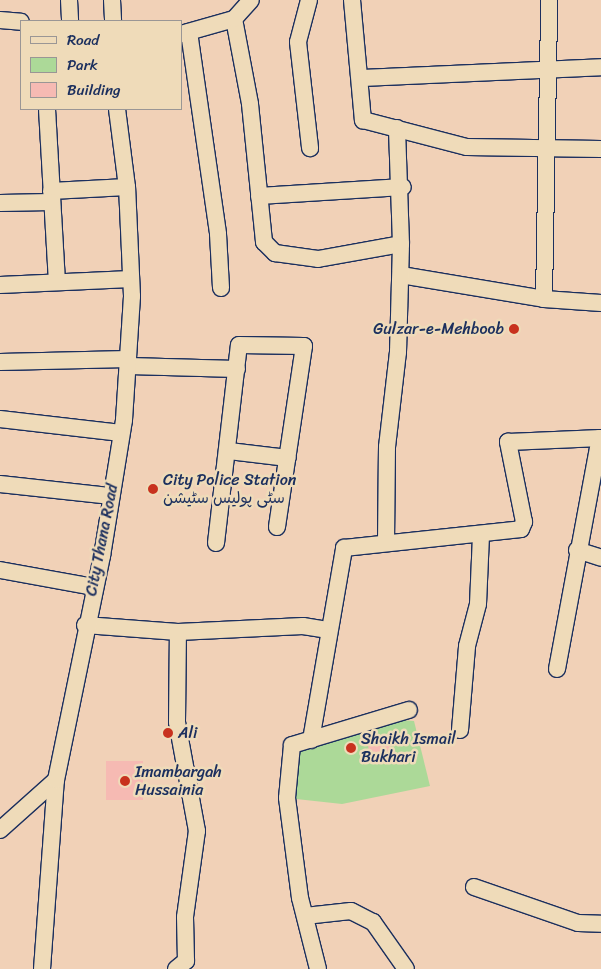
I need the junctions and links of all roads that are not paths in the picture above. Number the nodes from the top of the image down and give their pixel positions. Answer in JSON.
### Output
{"nodes":[{"id":1,"x":69,"y":0,"type":"edge"},
{"id":2,"x":112,"y":0,"type":"edge"},
{"id":3,"x":251,"y":0,"type":"edge"},
{"id":4,"x":309,"y":0,"type":"edge"},
{"id":5,"x":352,"y":0,"type":"edge"},
{"id":6,"x":550,"y":0,"type":"edge"},
{"id":7,"x":234,"y":19,"type":"junction"},
{"id":8,"x":0,"y":20,"type":"edge"},
{"id":9,"x":70,"y":20,"type":"edge"},
{"id":10,"x":113,"y":20,"type":"edge"},
{"id":11,"x":20,"y":22,"type":"edge"},
{"id":12,"x":185,"y":33,"type":"edge"},
{"id":13,"x":601,"y":67,"type":"edge"},
{"id":14,"x":552,"y":69,"type":"junction"},
{"id":15,"x":362,"y":78,"type":"junction"},
{"id":16,"x":47,"y":110,"type":"edge"},
{"id":17,"x":116,"y":110,"type":"edge"},
{"id":18,"x":397,"y":128,"type":"junction"},
{"id":19,"x":548,"y":146,"type":"junction"},
{"id":20,"x":310,"y":148,"type":"dead end"},
{"id":21,"x":601,"y":149,"type":"edge"},
{"id":22,"x":127,"y":187,"type":"junction"},
{"id":23,"x":403,"y":187,"type":"junction"},
{"id":24,"x":51,"y":196,"type":"junction"},
{"id":25,"x":259,"y":196,"type":"junction"},
{"id":26,"x":0,"y":203,"type":"edge"},
{"id":27,"x":402,"y":244,"type":"junction"},
{"id":28,"x":401,"y":275,"type":"junction"},
{"id":29,"x":131,"y":279,"type":"junction"},
{"id":30,"x":57,"y":282,"type":"junction"},
{"id":31,"x":0,"y":285,"type":"edge"},
{"id":32,"x":221,"y":288,"type":"dead end"},
{"id":33,"x":544,"y":299,"type":"junction"},
{"id":34,"x":601,"y":303,"type":"edge"},
{"id":35,"x":0,"y":362,"type":"edge"},
{"id":36,"x":128,"y":363,"type":"junction"},
{"id":37,"x":237,"y":369,"type":"junction"},
{"id":38,"x":0,"y":419,"type":"edge"},
{"id":39,"x":122,"y":433,"type":"junction"},
{"id":40,"x":600,"y":438,"type":"edge"},
{"id":41,"x":229,"y":451,"type":"junction"},
{"id":42,"x":288,"y":458,"type":"junction"},
{"id":43,"x":0,"y":484,"type":"edge"},
{"id":44,"x":112,"y":496,"type":"junction"},
{"id":45,"x":278,"y":527,"type":"dead end"},
{"id":46,"x":481,"y":535,"type":"junction"},
{"id":47,"x":386,"y":542,"type":"junction"},
{"id":48,"x":216,"y":543,"type":"dead end"},
{"id":49,"x":577,"y":550,"type":"junction"},
{"id":50,"x":601,"y":558,"type":"edge"},
{"id":51,"x":0,"y":570,"type":"edge"},
{"id":52,"x":94,"y":587,"type":"junction"},
{"id":53,"x":84,"y":625,"type":"junction"},
{"id":54,"x":329,"y":630,"type":"junction"},
{"id":55,"x":178,"y":632,"type":"junction"},
{"id":56,"x":557,"y":669,"type":"dead end"},
{"id":57,"x":409,"y":710,"type":"dead end"},
{"id":58,"x":460,"y":730,"type":"dead end"},
{"id":59,"x":311,"y":740,"type":"junction"},
{"id":60,"x":56,"y":780,"type":"junction"},
{"id":61,"x":0,"y":830,"type":"edge"},
{"id":62,"x":474,"y":887,"type":"dead end"},
{"id":63,"x":305,"y":916,"type":"junction"},
{"id":64,"x":601,"y":924,"type":"edge"},
{"id":65,"x":42,"y":969,"type":"edge"},
{"id":66,"x":176,"y":969,"type":"edge"},
{"id":67,"x":318,"y":969,"type":"edge"},
{"id":68,"x":406,"y":969,"type":"edge"}],
"edges":[{"from":1,"to":9,"type":"street"},
{"from":2,"to":10,"type":"street"},
{"from":3,"to":7,"type":"street"},
{"from":4,"to":20,"type":"street"},
{"from":5,"to":15,"type":"street"},
{"from":6,"to":14,"type":"street"},
{"from":7,"to":12,"type":"street"},
{"from":7,"to":25,"type":"street"},
{"from":8,"to":11,"type":"street"},
{"from":12,"to":32,"type":"street"},
{"from":13,"to":14,"type":"street"},
{"from":14,"to":15,"type":"street"},
{"from":14,"to":19,"type":"street"},
{"from":15,"to":18,"type":"street"},
{"from":16,"to":24,"type":"street"},
{"from":17,"to":22,"type":"street","name":"City Thana Road"},
{"from":18,"to":19,"type":"street"},
{"from":18,"to":23,"type":"street"},
{"from":19,"to":21,"type":"street"},
{"from":19,"to":33,"type":"street"},
{"from":22,"to":24,"type":"street"},
{"from":22,"to":29,"type":"street","name":"City Thana Road"},
{"from":23,"to":25,"type":"street"},
{"from":23,"to":27,"type":"street"},
{"from":24,"to":26,"type":"street"},
{"from":24,"to":30,"type":"street"},
{"from":25,"to":27,"type":"street"},
{"from":27,"to":28,"type":"street"},
{"from":28,"to":33,"type":"street"},
{"from":28,"to":47,"type":"street"},
{"from":29,"to":30,"type":"street"},
{"from":29,"to":36,"type":"street","name":"City Thana Road"},
{"from":30,"to":31,"type":"street"},
{"from":33,"to":34,"type":"street"},
{"from":35,"to":36,"type":"street"},
{"from":36,"to":37,"type":"street"},
{"from":36,"to":39,"type":"street","name":"City Thana Road"},
{"from":37,"to":41,"type":"street"},
{"from":37,"to":42,"type":"street"},
{"from":38,"to":39,"type":"street"},
{"from":39,"to":44,"type":"street","name":"City Thana Road"},
{"from":40,"to":46,"type":"street"},
{"from":40,"to":49,"type":"street"},
{"from":41,"to":42,"type":"street"},
{"from":41,"to":48,"type":"street"},
{"from":42,"to":45,"type":"street"},
{"from":43,"to":44,"type":"street"},
{"from":44,"to":52,"type":"street","name":"City Thana Road"},
{"from":46,"to":47,"type":"street"},
{"from":46,"to":58,"type":"street"},
{"from":47,"to":54,"type":"street"},
{"from":49,"to":50,"type":"street"},
{"from":49,"to":56,"type":"street"},
{"from":51,"to":52,"type":"street"},
{"from":52,"to":53,"type":"street","name":"City Thana Road"},
{"from":53,"to":55,"type":"street"},
{"from":53,"to":60,"type":"street","name":"City Thana Road"},
{"from":54,"to":55,"type":"street"},
{"from":54,"to":59,"type":"street"},
{"from":55,"to":66,"type":"street"},
{"from":57,"to":59,"type":"street"},
{"from":59,"to":63,"type":"street"},
{"from":60,"to":61,"type":"street"},
{"from":60,"to":65,"type":"street","name":"City Thana Road"},
{"from":62,"to":64,"type":"street"},
{"from":63,"to":67,"type":"street"},
{"from":63,"to":68,"type":"street"}]}
